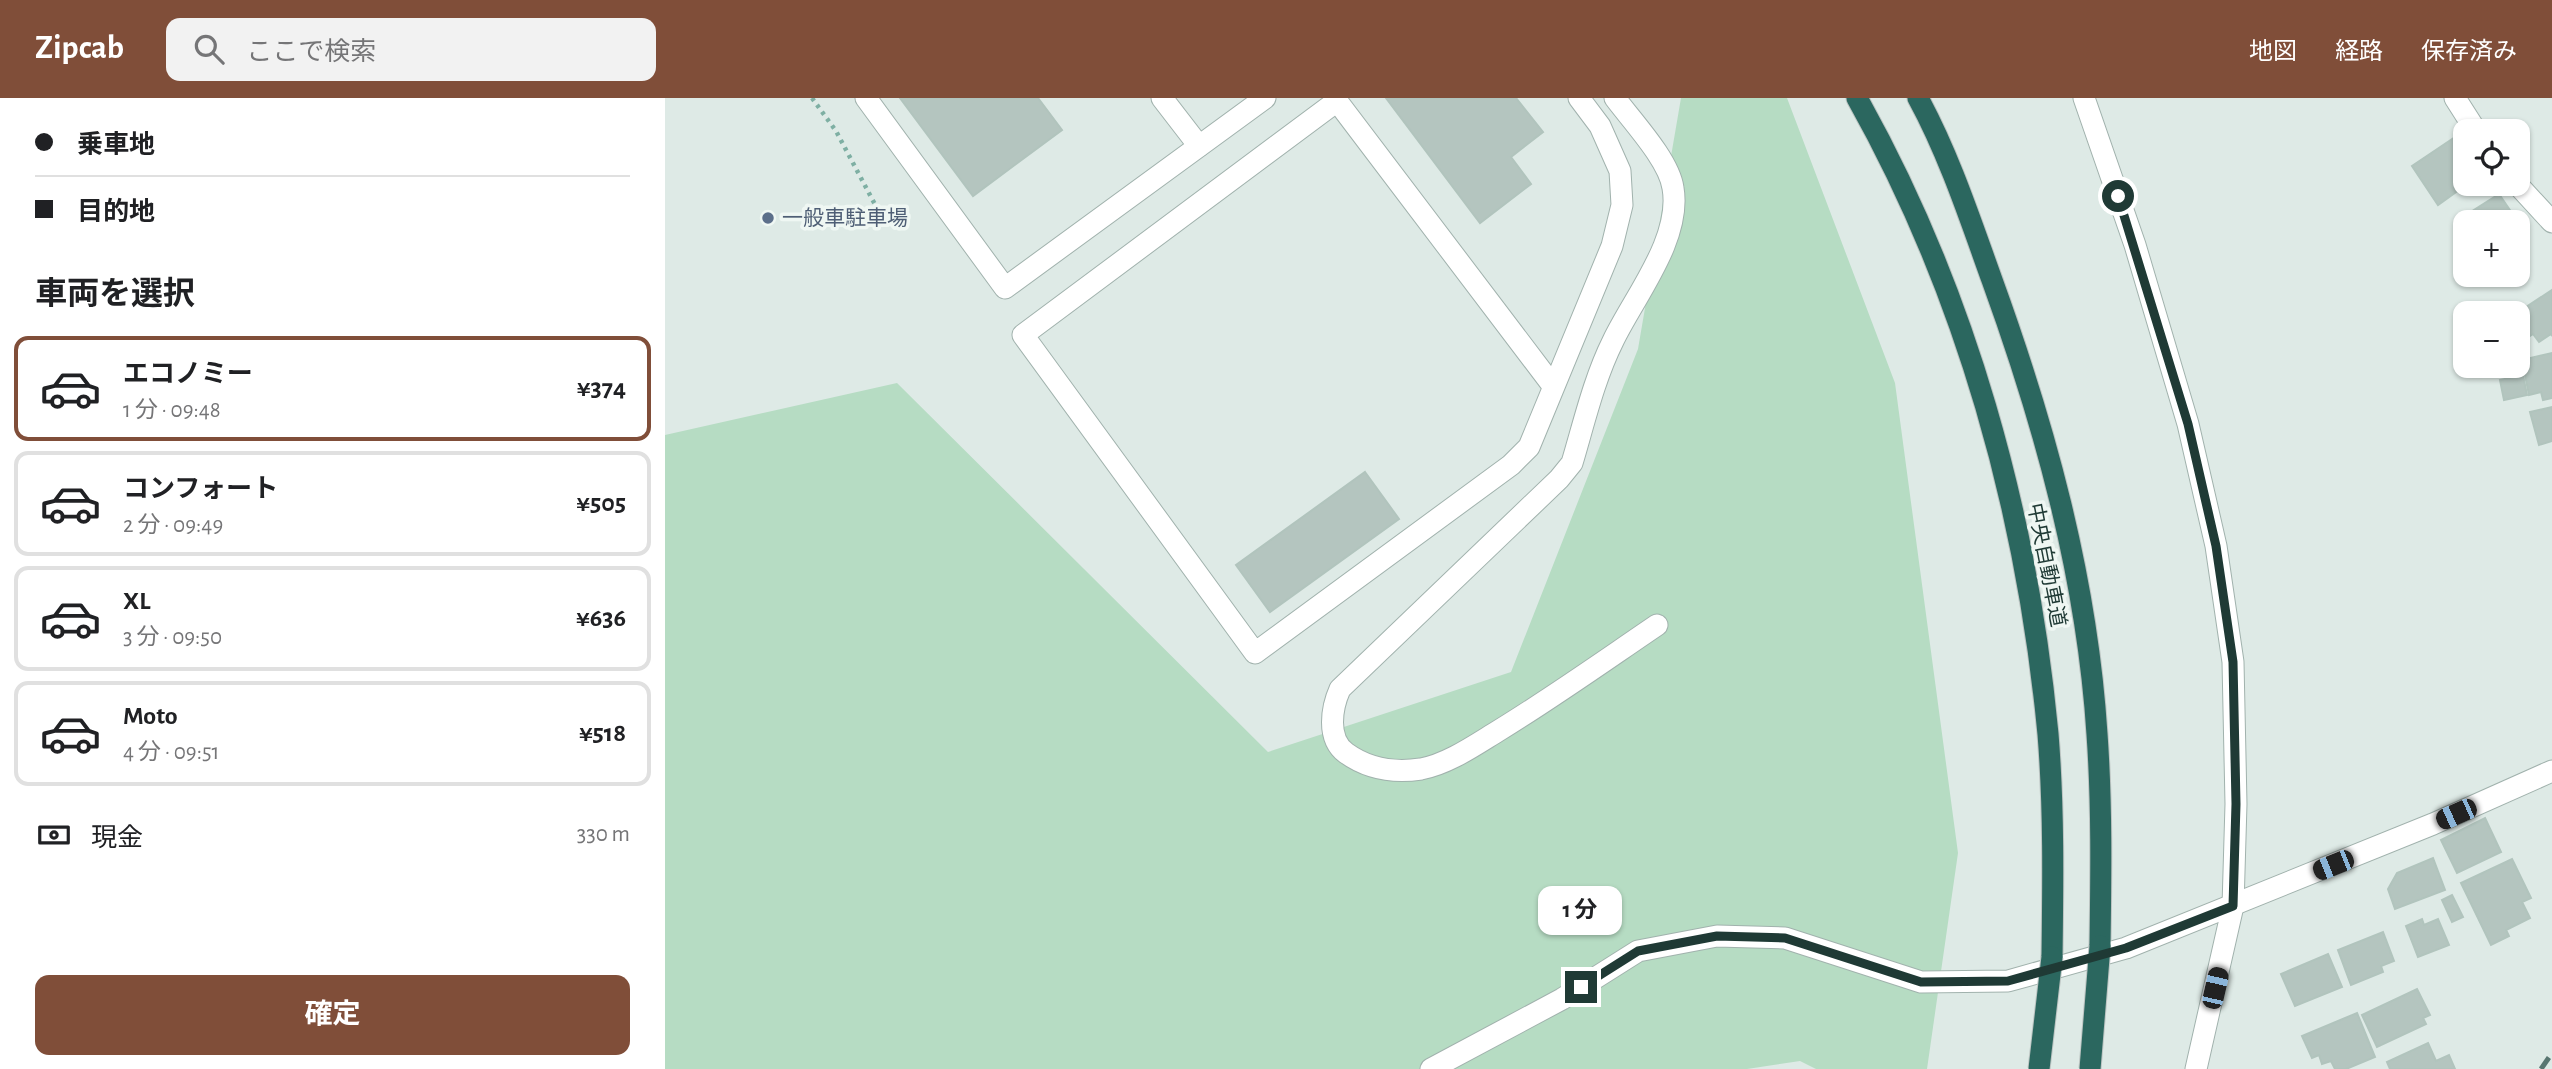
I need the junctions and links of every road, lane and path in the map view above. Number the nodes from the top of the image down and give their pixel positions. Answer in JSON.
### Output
{"nodes":[{"id":1,"x":812,"y":98,"type":"edge"},
{"id":2,"x":866,"y":98,"type":"edge"},
{"id":3,"x":1162,"y":98,"type":"edge"},
{"id":4,"x":1265,"y":98,"type":"edge"},
{"id":5,"x":1579,"y":98,"type":"edge"},
{"id":6,"x":1615,"y":98,"type":"edge"},
{"id":7,"x":1857,"y":98,"type":"edge"},
{"id":8,"x":1918,"y":98,"type":"edge"},
{"id":9,"x":2084,"y":98,"type":"edge"},
{"id":10,"x":2455,"y":98,"type":"edge"},
{"id":11,"x":2468,"y":119,"type":"edge"},
{"id":12,"x":1199,"y":146,"type":"junction"},
{"id":13,"x":2528,"y":196,"type":"edge"},
{"id":14,"x":2552,"y":222,"type":"edge"},
{"id":15,"x":888,"y":229,"type":"dead end"},
{"id":16,"x":1553,"y":386,"type":"junction"},
{"id":17,"x":1657,"y":625,"type":"dead end"},
{"id":18,"x":2552,"y":771,"type":"edge"},
{"id":19,"x":2233,"y":906,"type":"junction"},
{"id":20,"x":1431,"y":1069,"type":"edge"},
{"id":21,"x":2039,"y":1069,"type":"edge"},
{"id":22,"x":2090,"y":1069,"type":"edge"},
{"id":23,"x":2196,"y":1069,"type":"edge"}],
"edges":[{"from":1,"to":15,"type":"path"},
{"from":2,"to":12,"type":"street"},
{"from":3,"to":12,"type":"street"},
{"from":4,"to":12,"type":"street"},
{"from":5,"to":16,"type":"street"},
{"from":6,"to":17,"type":"street"},
{"from":7,"to":21,"type":"highway","name":"中央自動車道","bridge":true},
{"from":8,"to":22,"type":"highway","name":"中央自動車道","bridge":true},
{"from":9,"to":19,"type":"street"},
{"from":10,"to":11,"type":"street"},
{"from":13,"to":14,"type":"street"},
{"from":16,"to":16,"type":"street"},
{"from":18,"to":19,"type":"street"},
{"from":19,"to":20,"type":"street"},
{"from":19,"to":23,"type":"street"}]}
